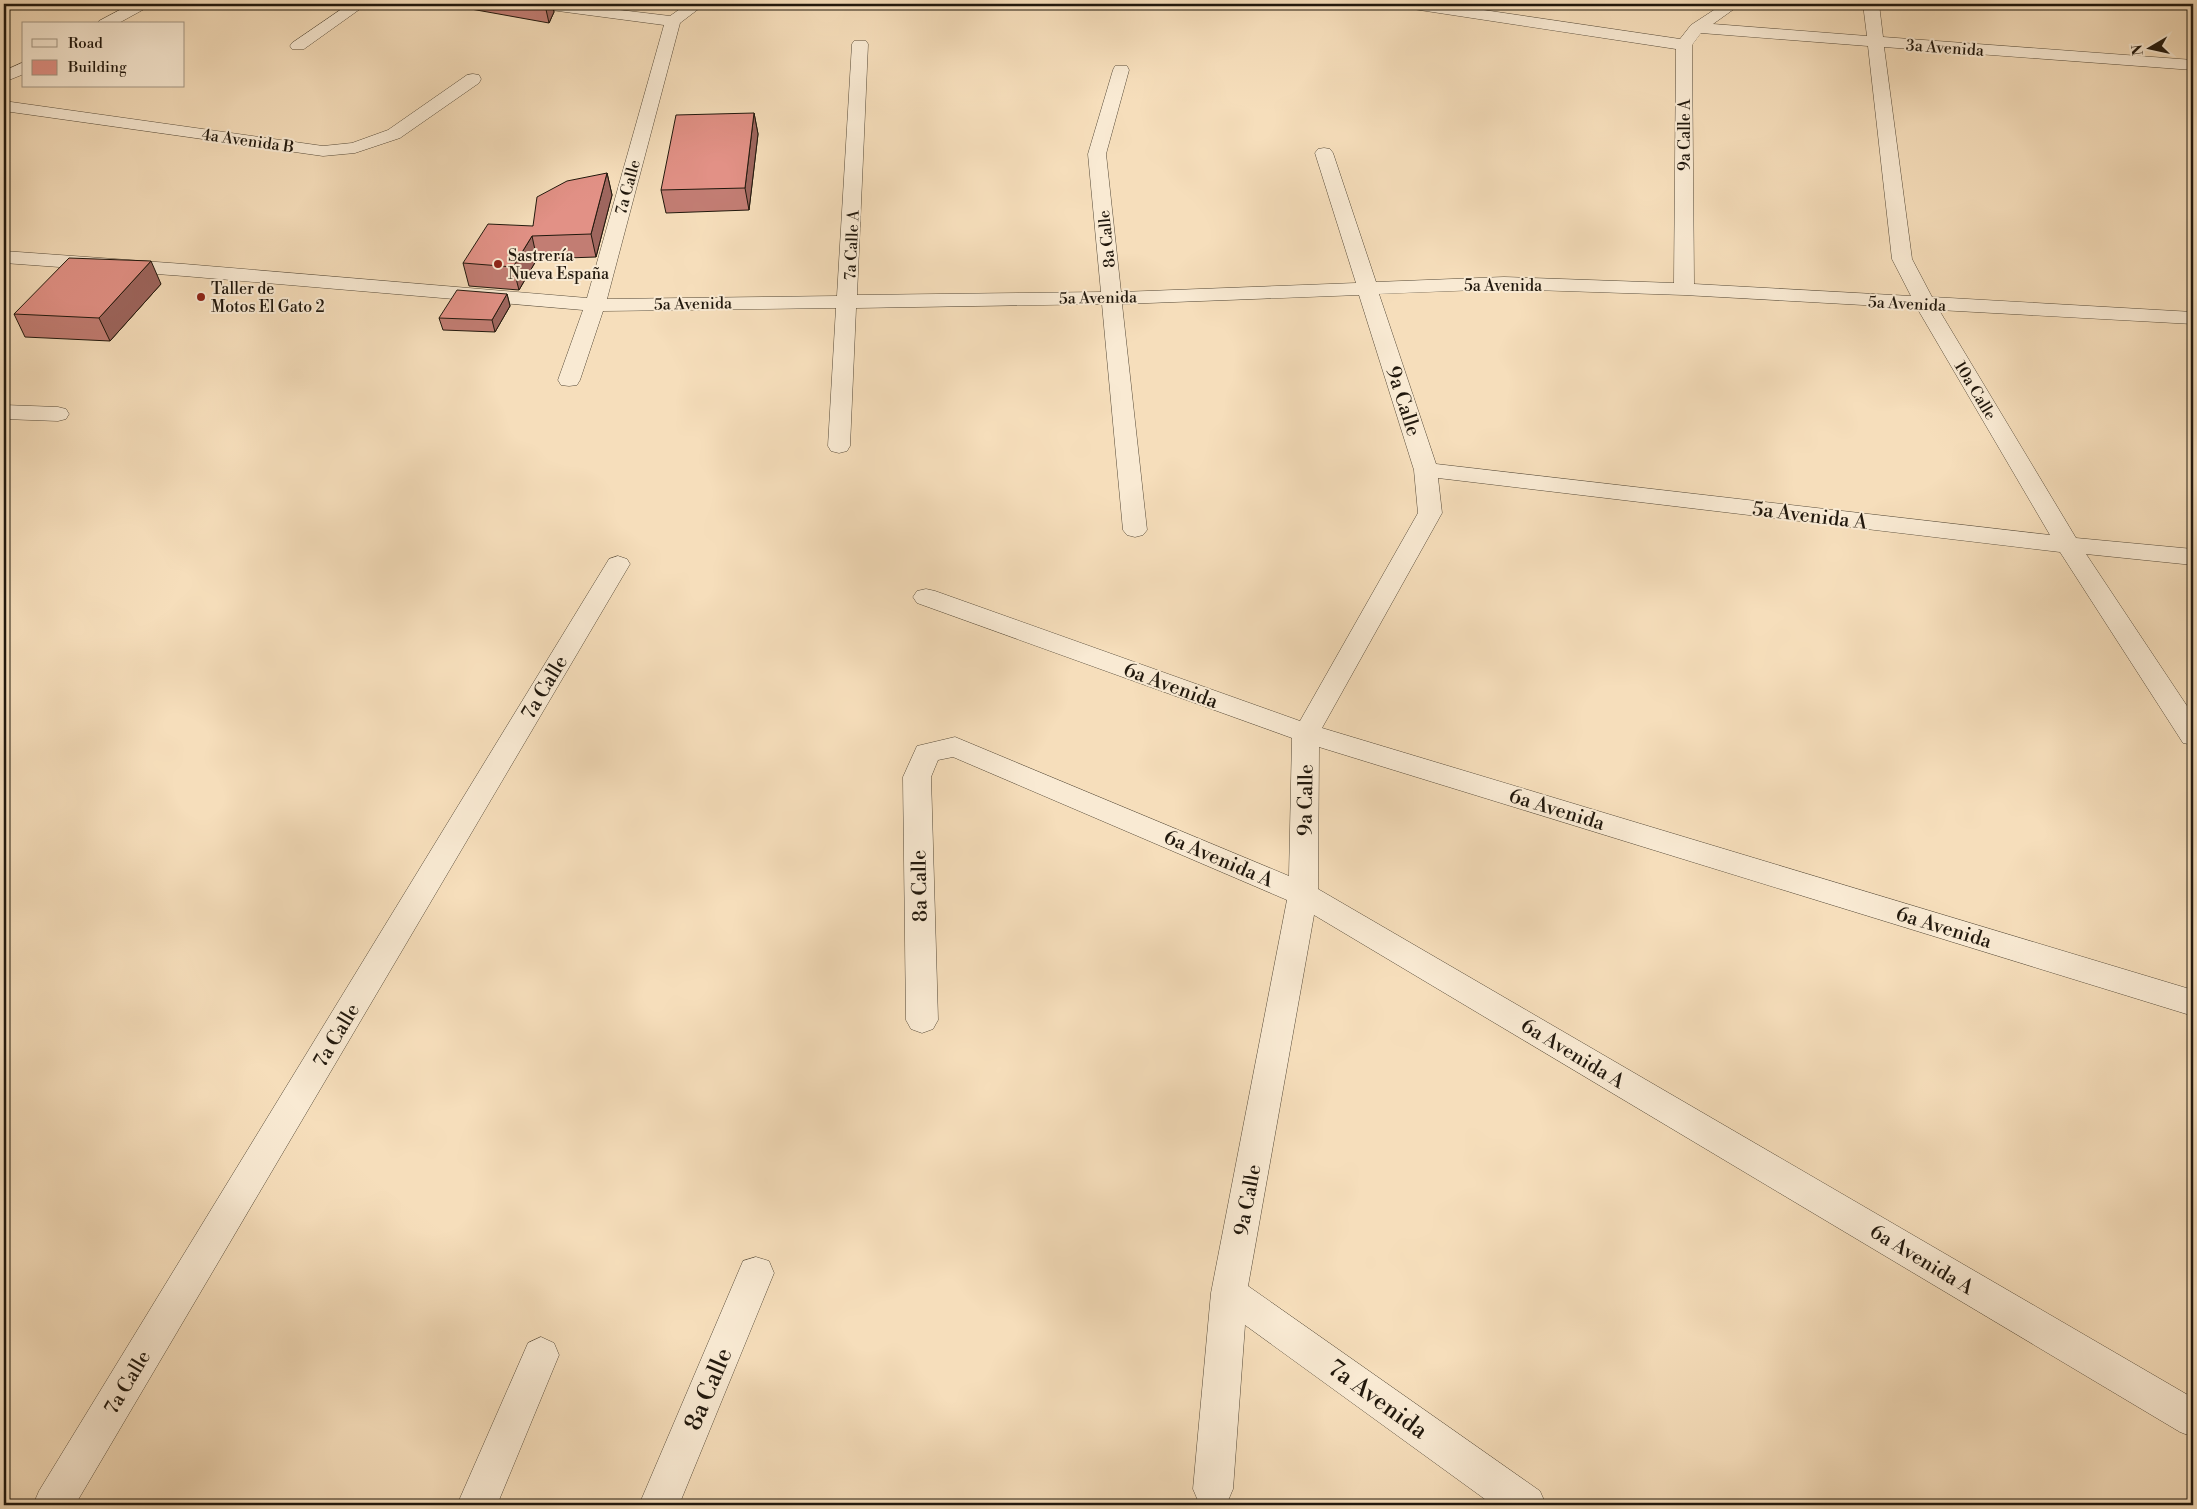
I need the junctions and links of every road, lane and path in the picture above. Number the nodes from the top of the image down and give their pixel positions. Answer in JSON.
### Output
{"nodes":[{"id":1,"x":142,"y":4,"type":"edge"},
{"id":2,"x":359,"y":4,"type":"edge"},
{"id":3,"x":543,"y":4,"type":"edge"},
{"id":4,"x":696,"y":4,"type":"edge"},
{"id":5,"x":1413,"y":4,"type":"edge"},
{"id":6,"x":1733,"y":4,"type":"edge"},
{"id":7,"x":1871,"y":4,"type":"edge"},
{"id":8,"x":1466,"y":8,"type":"edge"},
{"id":9,"x":672,"y":21,"type":"junction"},
{"id":10,"x":109,"y":22,"type":"edge"},
{"id":11,"x":1697,"y":28,"type":"junction"},
{"id":12,"x":1877,"y":42,"type":"junction"},
{"id":13,"x":860,"y":44,"type":"dead end"},
{"id":14,"x":1684,"y":45,"type":"junction"},
{"id":15,"x":298,"y":46,"type":"dead end"},
{"id":16,"x":2193,"y":65,"type":"edge"},
{"id":17,"x":22,"y":68,"type":"edge"},
{"id":18,"x":1122,"y":70,"type":"dead end"},
{"id":19,"x":4,"y":77,"type":"edge"},
{"id":20,"x":472,"y":79,"type":"dead end"},
{"id":21,"x":4,"y":106,"type":"edge"},
{"id":22,"x":1324,"y":153,"type":"dead end"},
{"id":23,"x":4,"y":257,"type":"edge"},
{"id":24,"x":1684,"y":289,"type":"junction"},
{"id":25,"x":1368,"y":290,"type":"junction"},
{"id":26,"x":1112,"y":298,"type":"junction"},
{"id":27,"x":848,"y":300,"type":"junction"},
{"id":28,"x":1925,"y":304,"type":"junction"},
{"id":29,"x":595,"y":305,"type":"junction"},
{"id":30,"x":2193,"y":318,"type":"edge"},
{"id":31,"x":569,"y":380,"type":"dead end"},
{"id":32,"x":4,"y":412,"type":"edge"},
{"id":33,"x":58,"y":414,"type":"dead end"},
{"id":34,"x":839,"y":446,"type":"dead end"},
{"id":35,"x":1426,"y":470,"type":"junction"},
{"id":36,"x":1134,"y":530,"type":"dead end"},
{"id":37,"x":2068,"y":545,"type":"junction"},
{"id":38,"x":2193,"y":557,"type":"edge"},
{"id":39,"x":618,"y":564,"type":"dead end"},
{"id":40,"x":926,"y":597,"type":"dead end"},
{"id":41,"x":1306,"y":733,"type":"junction"},
{"id":42,"x":2193,"y":736,"type":"edge"},
{"id":43,"x":927,"y":753,"type":"joint"},
{"id":44,"x":1303,"y":894,"type":"junction"},
{"id":45,"x":2193,"y":1002,"type":"edge"},
{"id":46,"x":922,"y":1020,"type":"dead end"},
{"id":47,"x":756,"y":1273,"type":"dead end"},
{"id":48,"x":1229,"y":1293,"type":"junction"},
{"id":49,"x":541,"y":1355,"type":"dead end"},
{"id":50,"x":2193,"y":1419,"type":"edge"},
{"id":51,"x":1213,"y":1488,"type":"dead end"},
{"id":52,"x":53,"y":1505,"type":"edge"},
{"id":53,"x":477,"y":1505,"type":"edge"},
{"id":54,"x":659,"y":1505,"type":"edge"},
{"id":55,"x":1526,"y":1505,"type":"edge"}],
"edges":[{"from":1,"to":10,"type":"street"},
{"from":2,"to":15,"type":"street"},
{"from":3,"to":9,"type":"street"},
{"from":4,"to":9,"type":"street"},
{"from":5,"to":8,"type":"street"},
{"from":6,"to":11,"type":"street"},
{"from":7,"to":12,"type":"street","name":"10a Calle"},
{"from":8,"to":14,"type":"street"},
{"from":9,"to":29,"type":"street","name":"7a Calle"},
{"from":11,"to":12,"type":"street","name":"3a Avenida"},
{"from":11,"to":14,"type":"street"},
{"from":12,"to":16,"type":"street","name":"3a Avenida"},
{"from":12,"to":28,"type":"street","name":"10a Calle"},
{"from":13,"to":27,"type":"street","name":"7a Calle A"},
{"from":14,"to":24,"type":"street","name":"9a Calle A"},
{"from":17,"to":19,"type":"street"},
{"from":18,"to":26,"type":"street","name":"8a Calle"},
{"from":20,"to":21,"type":"street","name":"4a Avenida B"},
{"from":22,"to":25,"type":"street","name":"9a Calle"},
{"from":23,"to":29,"type":"street","name":"5a Avenida"},
{"from":24,"to":25,"type":"street","name":"5a Avenida"},
{"from":24,"to":28,"type":"street","name":"5a Avenida"},
{"from":25,"to":26,"type":"street","name":"5a Avenida"},
{"from":25,"to":35,"type":"street","name":"9a Calle"},
{"from":26,"to":27,"type":"street","name":"5a Avenida"},
{"from":26,"to":36,"type":"street","name":"8a Calle"},
{"from":27,"to":29,"type":"street","name":"5a Avenida"},
{"from":27,"to":34,"type":"street","name":"7a Calle A"},
{"from":28,"to":30,"type":"street","name":"5a Avenida"},
{"from":28,"to":37,"type":"street","name":"10a Calle"},
{"from":29,"to":31,"type":"street","name":"7a Calle"},
{"from":32,"to":33,"type":"street"},
{"from":35,"to":37,"type":"street","name":"5a Avenida A"},
{"from":35,"to":41,"type":"street","name":"9a Calle"},
{"from":37,"to":38,"type":"street","name":"5a Avenida A"},
{"from":37,"to":42,"type":"street","name":"10a Calle"},
{"from":39,"to":52,"type":"street","name":"7a Calle"},
{"from":40,"to":41,"type":"street","name":"6a Avenida"},
{"from":41,"to":44,"type":"street","name":"9a Calle"},
{"from":41,"to":45,"type":"street","name":"6a Avenida"},
{"from":43,"to":44,"type":"street","name":"6a Avenida A"},
{"from":43,"to":46,"type":"street","name":"8a Calle"},
{"from":44,"to":48,"type":"street","name":"9a Calle"},
{"from":44,"to":50,"type":"street","name":"6a Avenida A"},
{"from":47,"to":54,"type":"street","name":"8a Calle"},
{"from":48,"to":51,"type":"street","name":"9a Calle"},
{"from":48,"to":55,"type":"street","name":"7a Avenida"},
{"from":49,"to":53,"type":"street"}]}
